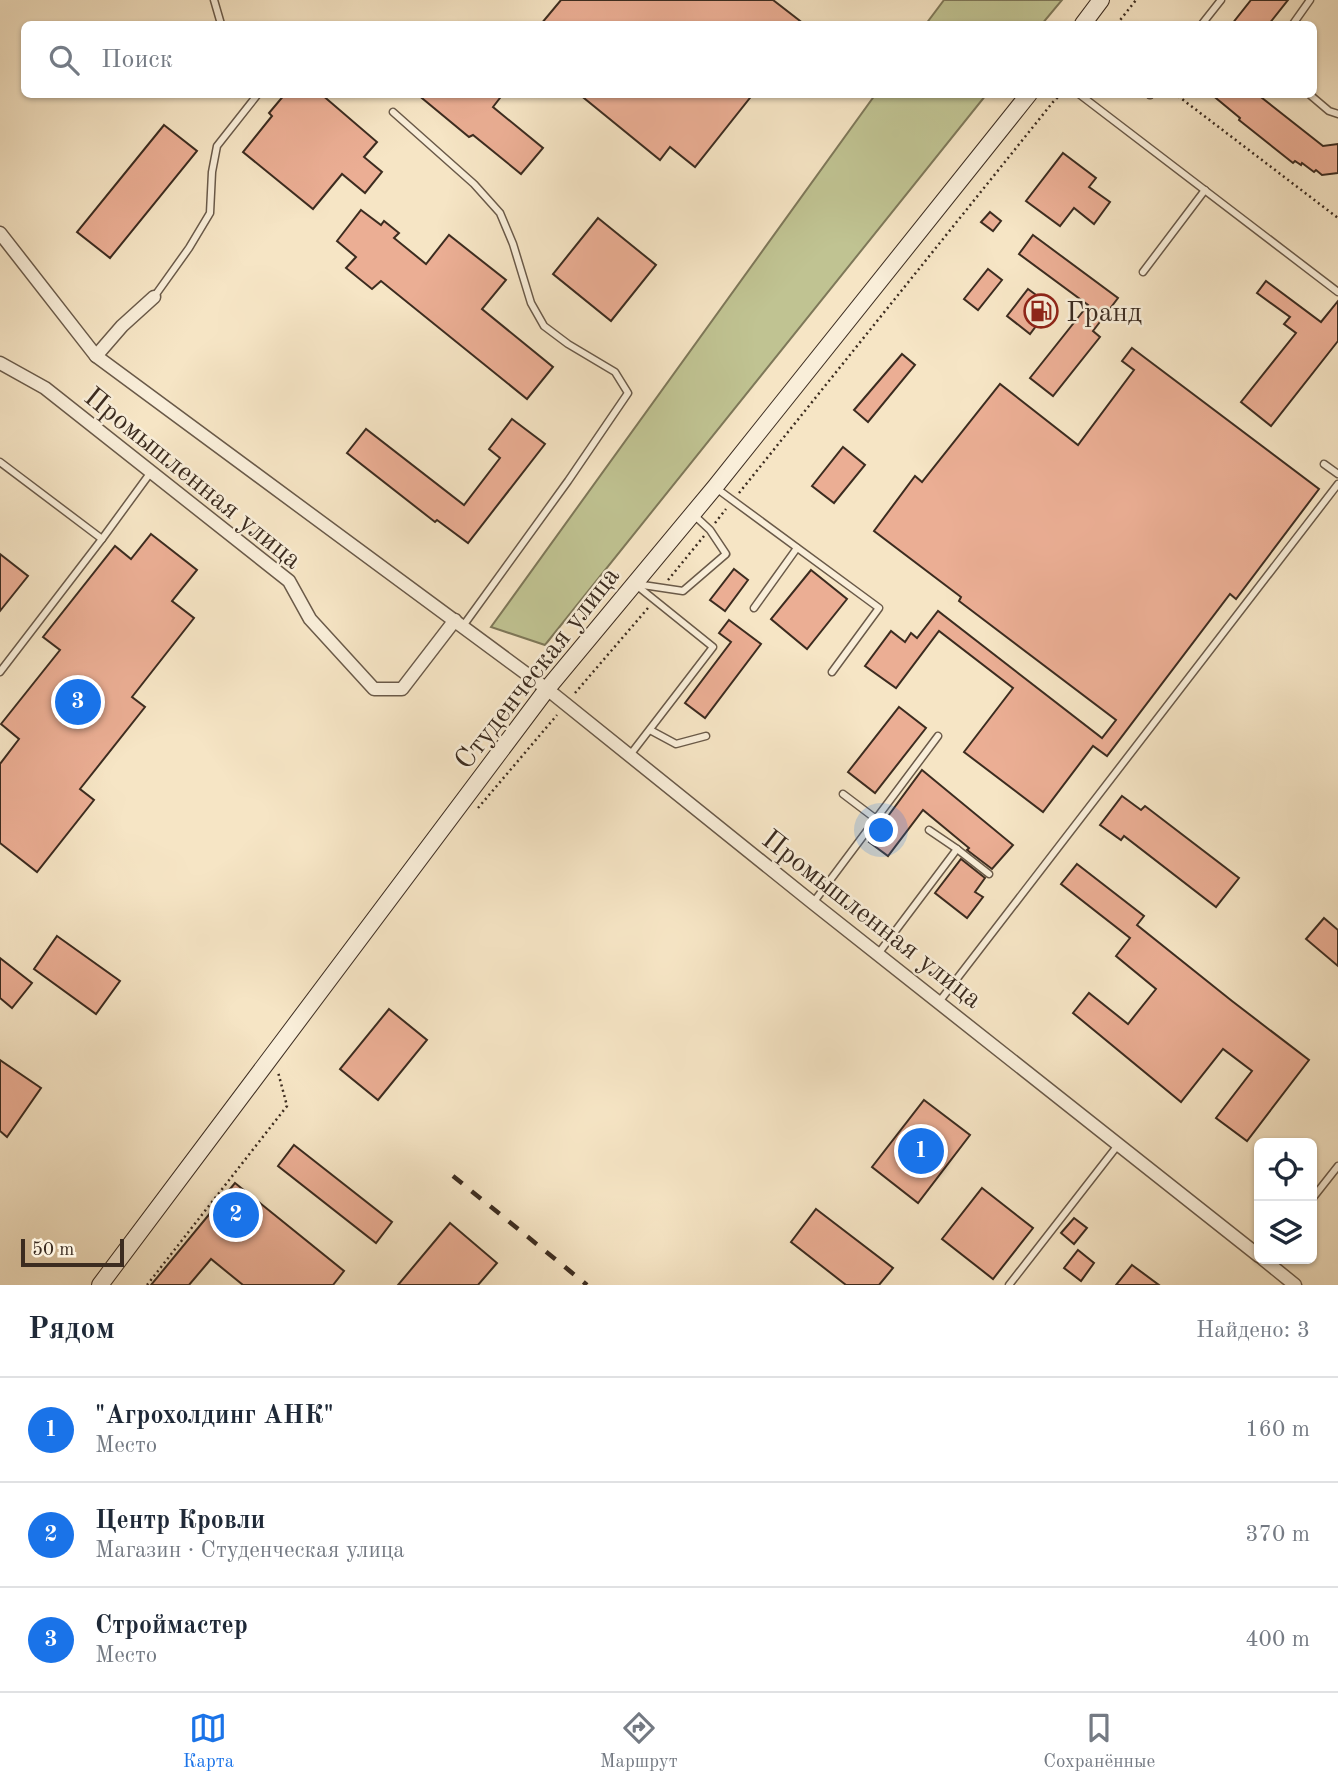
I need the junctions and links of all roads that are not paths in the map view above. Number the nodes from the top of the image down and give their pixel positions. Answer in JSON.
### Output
{"nodes":[{"id":1,"x":214,"y":0,"type":"edge"},
{"id":2,"x":1101,"y":0,"type":"edge"},
{"id":3,"x":1221,"y":0,"type":"edge"},
{"id":4,"x":1310,"y":0,"type":"edge"},
{"id":5,"x":219,"y":21,"type":"edge"},
{"id":6,"x":1085,"y":21,"type":"edge"},
{"id":7,"x":1204,"y":21,"type":"edge"},
{"id":8,"x":1295,"y":21,"type":"edge"},
{"id":9,"x":255,"y":98,"type":"edge"},
{"id":10,"x":1026,"y":98,"type":"edge"},
{"id":11,"x":1084,"y":98,"type":"edge"},
{"id":12,"x":1314,"y":98,"type":"edge"},
{"id":13,"x":393,"y":112,"type":"dead end"},
{"id":14,"x":1338,"y":114,"type":"edge"},
{"id":15,"x":1205,"y":190,"type":"junction"},
{"id":16,"x":0,"y":233,"type":"edge"},
{"id":17,"x":1143,"y":272,"type":"dead end"},
{"id":18,"x":1338,"y":292,"type":"edge"},
{"id":19,"x":155,"y":297,"type":"joint"},
{"id":20,"x":96,"y":356,"type":"junction"},
{"id":21,"x":0,"y":363,"type":"edge"},
{"id":22,"x":0,"y":462,"type":"edge"},
{"id":23,"x":1324,"y":464,"type":"dead end"},
{"id":24,"x":151,"y":472,"type":"junction"},
{"id":25,"x":1338,"y":474,"type":"edge"},
{"id":26,"x":1338,"y":484,"type":"edge"},
{"id":27,"x":715,"y":487,"type":"junction"},
{"id":28,"x":692,"y":514,"type":"junction"},
{"id":29,"x":102,"y":539,"type":"junction"},
{"id":30,"x":797,"y":548,"type":"junction"},
{"id":31,"x":635,"y":584,"type":"junction"},
{"id":32,"x":754,"y":608,"type":"dead end"},
{"id":33,"x":459,"y":623,"type":"junction"},
{"id":34,"x":0,"y":672,"type":"edge"},
{"id":35,"x":832,"y":672,"type":"dead end"},
{"id":36,"x":547,"y":690,"type":"junction"},
{"id":37,"x":650,"y":730,"type":"junction"},
{"id":38,"x":706,"y":736,"type":"dead end"},
{"id":39,"x":938,"y":736,"type":"dead end"},
{"id":40,"x":630,"y":755,"type":"junction"},
{"id":41,"x":843,"y":794,"type":"dead end"},
{"id":42,"x":876,"y":819,"type":"junction"},
{"id":43,"x":929,"y":830,"type":"dead end"},
{"id":44,"x":957,"y":849,"type":"junction"},
{"id":45,"x":989,"y":874,"type":"dead end"},
{"id":46,"x":813,"y":903,"type":"junction"},
{"id":47,"x":878,"y":954,"type":"junction"},
{"id":48,"x":939,"y":1002,"type":"junction"},
{"id":49,"x":1118,"y":1145,"type":"junction"},
{"id":50,"x":1338,"y":1166,"type":"edge"},
{"id":51,"x":1317,"y":1193,"type":"edge"},
{"id":52,"x":1254,"y":1252,"type":"edge"},
{"id":53,"x":1269,"y":1264,"type":"edge"},
{"id":54,"x":100,"y":1285,"type":"edge"},
{"id":55,"x":1009,"y":1285,"type":"edge"},
{"id":56,"x":1295,"y":1285,"type":"edge"}],
"edges":[{"from":1,"to":5,"type":"lane"},
{"from":2,"to":6,"type":"main road"},
{"from":3,"to":7,"type":"lane"},
{"from":4,"to":8,"type":"lane"},
{"from":9,"to":19,"type":"lane"},
{"from":10,"to":27,"type":"main road","name":"Студенческая улица"},
{"from":11,"to":15,"type":"lane"},
{"from":12,"to":14,"type":"lane"},
{"from":13,"to":33,"type":"lane"},
{"from":15,"to":17,"type":"lane"},
{"from":15,"to":18,"type":"lane"},
{"from":16,"to":20,"type":"street","name":"Промышленная улица"},
{"from":19,"to":20,"type":"street","name":"Промышленная улица"},
{"from":20,"to":33,"type":"street","name":"Промышленная улица"},
{"from":21,"to":24,"type":"street","name":"Промышленная улица"},
{"from":22,"to":29,"type":"lane"},
{"from":23,"to":25,"type":"lane"},
{"from":24,"to":29,"type":"lane"},
{"from":24,"to":33,"type":"street","name":"Промышленная улица"},
{"from":26,"to":48,"type":"lane"},
{"from":27,"to":28,"type":"main road","name":"Студенческая улица"},
{"from":27,"to":30,"type":"lane"},
{"from":28,"to":31,"type":"main road","name":"Студенческая улица"},
{"from":28,"to":31,"type":"lane"},
{"from":29,"to":34,"type":"lane"},
{"from":30,"to":32,"type":"lane"},
{"from":30,"to":35,"type":"lane"},
{"from":31,"to":36,"type":"main road","name":"Студенческая улица"},
{"from":31,"to":37,"type":"lane"},
{"from":33,"to":36,"type":"street","name":"Промышленная улица"},
{"from":36,"to":40,"type":"street","name":"Промышленная улица"},
{"from":36,"to":54,"type":"main road","name":"Студенческая улица"},
{"from":37,"to":38,"type":"lane"},
{"from":37,"to":40,"type":"lane"},
{"from":39,"to":42,"type":"lane"},
{"from":40,"to":46,"type":"street","name":"Промышленная улица"},
{"from":41,"to":42,"type":"lane"},
{"from":42,"to":46,"type":"lane"},
{"from":43,"to":44,"type":"lane"},
{"from":44,"to":45,"type":"lane"},
{"from":44,"to":47,"type":"lane"},
{"from":46,"to":47,"type":"street","name":"Промышленная улица"},
{"from":47,"to":48,"type":"street","name":"Промышленная улица"},
{"from":48,"to":49,"type":"street","name":"Промышленная улица"},
{"from":49,"to":52,"type":"street","name":"Промышленная улица"},
{"from":49,"to":55,"type":"lane"},
{"from":50,"to":51,"type":"lane"},
{"from":53,"to":56,"type":"street","name":"Промышленная улица"}]}
